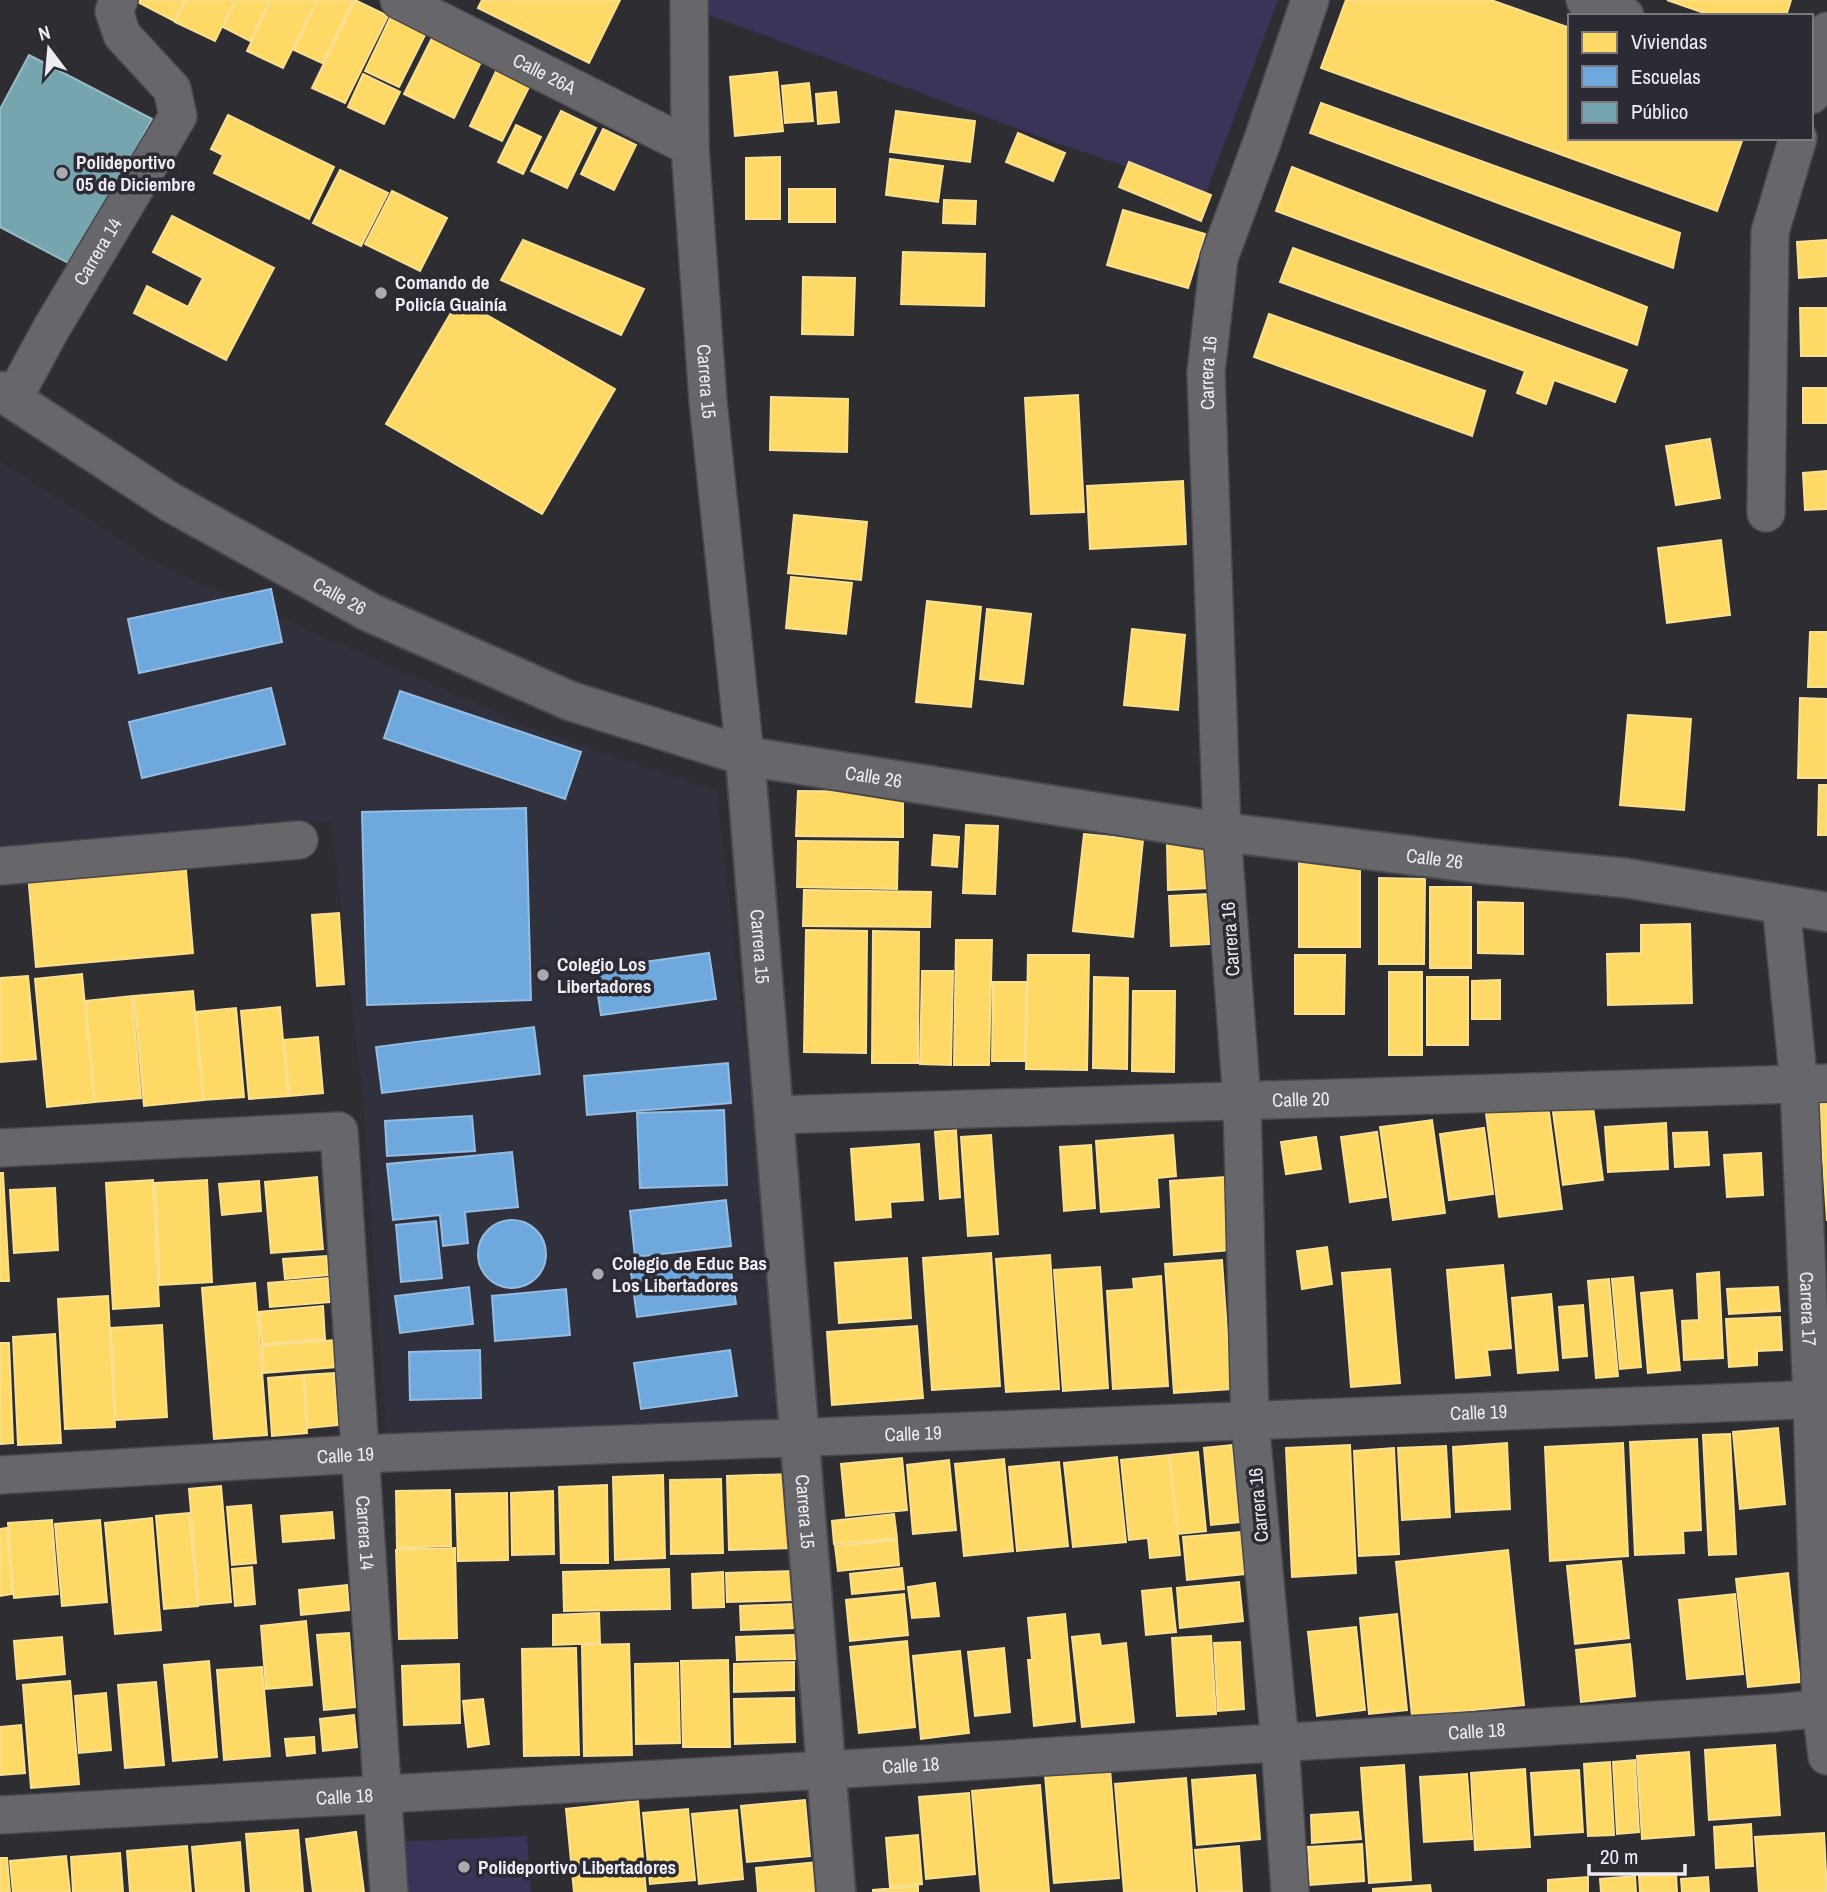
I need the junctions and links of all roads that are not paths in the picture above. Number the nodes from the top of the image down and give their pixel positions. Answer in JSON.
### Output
{"nodes":[{"id":1,"x":119,"y":0,"type":"edge"},
{"id":2,"x":399,"y":0,"type":"edge"},
{"id":3,"x":689,"y":0,"type":"edge"},
{"id":4,"x":1310,"y":0,"type":"edge"},
{"id":5,"x":1585,"y":0,"type":"edge"},
{"id":6,"x":1620,"y":14,"type":"edge"},
{"id":7,"x":1827,"y":32,"type":"edge"},
{"id":8,"x":1813,"y":88,"type":"edge"},
{"id":9,"x":1797,"y":140,"type":"edge"},
{"id":10,"x":690,"y":147,"type":"junction"},
{"id":11,"x":6,"y":395,"type":"edge"},
{"id":12,"x":1766,"y":513,"type":"dead end"},
{"id":13,"x":745,"y":755,"type":"junction"},
{"id":14,"x":1222,"y":832,"type":"junction"},
{"id":15,"x":299,"y":840,"type":"dead end"},
{"id":16,"x":0,"y":866,"type":"edge"},
{"id":17,"x":1781,"y":904,"type":"junction"},
{"id":18,"x":1827,"y":912,"type":"edge"},
{"id":19,"x":1813,"y":1084,"type":"edge"},
{"id":20,"x":1242,"y":1101,"type":"junction"},
{"id":21,"x":774,"y":1115,"type":"junction"},
{"id":22,"x":0,"y":1148,"type":"edge"},
{"id":23,"x":1819,"y":1399,"type":"edge"},
{"id":24,"x":1250,"y":1421,"type":"junction"},
{"id":25,"x":800,"y":1438,"type":"junction"},
{"id":26,"x":359,"y":1454,"type":"junction"},
{"id":27,"x":0,"y":1475,"type":"edge"},
{"id":28,"x":1824,"y":1708,"type":"edge"},
{"id":29,"x":1280,"y":1743,"type":"junction"},
{"id":30,"x":1827,"y":1756,"type":"edge"},
{"id":31,"x":826,"y":1770,"type":"junction"},
{"id":32,"x":381,"y":1793,"type":"junction"},
{"id":33,"x":0,"y":1815,"type":"edge"},
{"id":34,"x":389,"y":1892,"type":"edge"},
{"id":35,"x":836,"y":1892,"type":"edge"},
{"id":36,"x":1290,"y":1892,"type":"edge"}],
"edges":[{"from":1,"to":11,"type":"street","name":"Carrera 14"},
{"from":2,"to":10,"type":"street","name":"Calle 26A"},
{"from":3,"to":10,"type":"street","name":"Carrera 15"},
{"from":4,"to":14,"type":"street","name":"Carrera 16"},
{"from":5,"to":6,"type":"street"},
{"from":7,"to":8,"type":"street"},
{"from":9,"to":12,"type":"street"},
{"from":10,"to":13,"type":"street","name":"Carrera 15"},
{"from":11,"to":13,"type":"street","name":"Calle 26"},
{"from":13,"to":14,"type":"street","name":"Calle 26"},
{"from":13,"to":21,"type":"street","name":"Carrera 15"},
{"from":14,"to":17,"type":"street","name":"Calle 26"},
{"from":14,"to":20,"type":"street","name":"Carrera 16"},
{"from":15,"to":16,"type":"street"},
{"from":17,"to":18,"type":"street","name":"Calle 26"},
{"from":17,"to":19,"type":"street","name":"Carrera 17"},
{"from":19,"to":20,"type":"street","name":"Calle 20"},
{"from":19,"to":23,"type":"street","name":"Carrera 17"},
{"from":20,"to":21,"type":"street","name":"Calle 20"},
{"from":20,"to":24,"type":"street","name":"Carrera 16"},
{"from":21,"to":25,"type":"street","name":"Carrera 15"},
{"from":22,"to":26,"type":"street","name":"Carrera 14"},
{"from":23,"to":24,"type":"street","name":"Calle 19"},
{"from":23,"to":28,"type":"street","name":"Carrera 17"},
{"from":24,"to":25,"type":"street","name":"Calle 19"},
{"from":24,"to":29,"type":"street","name":"Carrera 16"},
{"from":25,"to":26,"type":"street","name":"Calle 19"},
{"from":25,"to":31,"type":"street","name":"Carrera 15"},
{"from":26,"to":27,"type":"street","name":"Calle 19"},
{"from":26,"to":32,"type":"street","name":"Carrera 14"},
{"from":28,"to":29,"type":"street","name":"Calle 18"},
{"from":28,"to":30,"type":"street","name":"Carrera 17"},
{"from":29,"to":31,"type":"street","name":"Calle 18"},
{"from":29,"to":36,"type":"street","name":"Carrera 16"},
{"from":31,"to":32,"type":"street","name":"Calle 18"},
{"from":31,"to":35,"type":"street","name":"Carrera 15"},
{"from":32,"to":33,"type":"street","name":"Calle 18"},
{"from":32,"to":34,"type":"street","name":"Carrera 14"}]}
